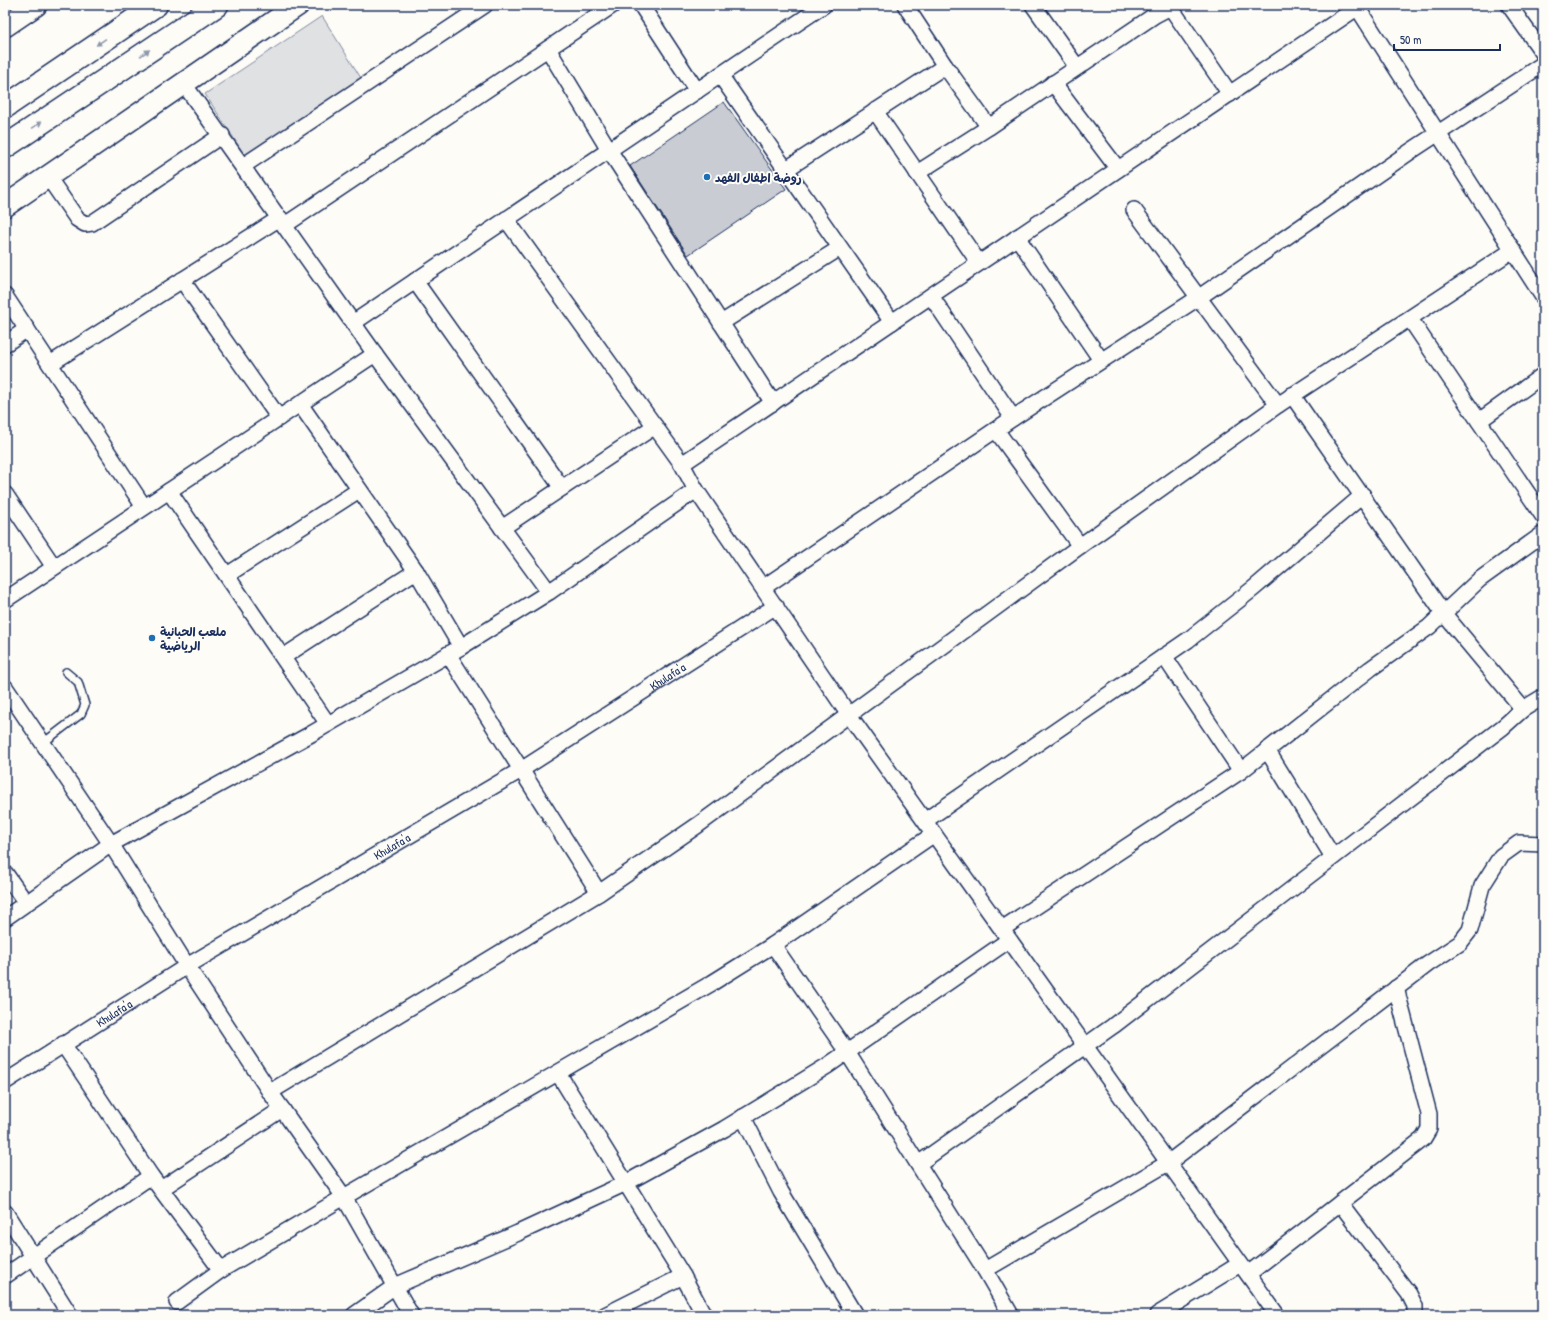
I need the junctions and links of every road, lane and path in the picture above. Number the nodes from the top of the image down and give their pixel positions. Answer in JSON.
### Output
{"nodes":[{"id":1,"x":36,"y":5,"type":"edge"},
{"id":2,"x":156,"y":5,"type":"edge"},
{"id":3,"x":217,"y":5,"type":"edge"},
{"id":4,"x":298,"y":5,"type":"edge"},
{"id":5,"x":485,"y":5,"type":"edge"},
{"id":6,"x":613,"y":5,"type":"edge"},
{"id":7,"x":641,"y":5,"type":"edge"},
{"id":8,"x":824,"y":5,"type":"edge"},
{"id":9,"x":905,"y":5,"type":"edge"},
{"id":10,"x":1033,"y":5,"type":"edge"},
{"id":11,"x":1509,"y":5,"type":"edge"},
{"id":12,"x":1171,"y":6,"type":"edge"},
{"id":13,"x":1359,"y":6,"type":"edge"},
{"id":14,"x":5,"y":26,"type":"edge"},
{"id":15,"x":548,"y":49,"type":"junction"},
{"id":16,"x":1543,"y":53,"type":"edge"},
{"id":17,"x":1543,"y":64,"type":"edge"},
{"id":18,"x":945,"y":66,"type":"junction"},
{"id":19,"x":1077,"y":67,"type":"junction"},
{"id":20,"x":720,"y":75,"type":"junction"},
{"id":21,"x":1053,"y":83,"type":"junction"},
{"id":22,"x":184,"y":84,"type":"junction"},
{"id":23,"x":697,"y":90,"type":"junction"},
{"id":24,"x":1230,"y":94,"type":"junction"},
{"id":25,"x":5,"y":107,"type":"edge"},
{"id":26,"x":875,"y":111,"type":"junction"},
{"id":27,"x":990,"y":127,"type":"junction"},
{"id":28,"x":1437,"y":134,"type":"junction"},
{"id":29,"x":222,"y":135,"type":"junction"},
{"id":30,"x":5,"y":147,"type":"edge"},
{"id":31,"x":609,"y":150,"type":"junction"},
{"id":32,"x":243,"y":166,"type":"junction"},
{"id":33,"x":1118,"y":169,"type":"junction"},
{"id":34,"x":786,"y":170,"type":"junction"},
{"id":35,"x":917,"y":173,"type":"junction"},
{"id":36,"x":48,"y":177,"type":"junction"},
{"id":37,"x":5,"y":206,"type":"edge"},
{"id":38,"x":1134,"y":210,"type":"dead end"},
{"id":39,"x":506,"y":219,"type":"junction"},
{"id":40,"x":282,"y":222,"type":"junction"},
{"id":41,"x":1017,"y":237,"type":"junction"},
{"id":42,"x":840,"y":248,"type":"junction"},
{"id":43,"x":1513,"y":250,"type":"junction"},
{"id":44,"x":980,"y":263,"type":"junction"},
{"id":45,"x":182,"y":280,"type":"junction"},
{"id":46,"x":415,"y":281,"type":"junction"},
{"id":47,"x":5,"y":296,"type":"edge"},
{"id":48,"x":931,"y":296,"type":"junction"},
{"id":49,"x":1543,"y":297,"type":"edge"},
{"id":50,"x":1198,"y":298,"type":"junction"},
{"id":51,"x":1410,"y":319,"type":"junction"},
{"id":52,"x":353,"y":322,"type":"junction"},
{"id":53,"x":892,"y":322,"type":"junction"},
{"id":54,"x":721,"y":323,"type":"junction"},
{"id":55,"x":27,"y":329,"type":"junction"},
{"id":56,"x":5,"y":344,"type":"edge"},
{"id":57,"x":375,"y":354,"type":"junction"},
{"id":58,"x":1101,"y":360,"type":"junction"},
{"id":59,"x":50,"y":364,"type":"junction"},
{"id":60,"x":1543,"y":375,"type":"edge"},
{"id":61,"x":1292,"y":395,"type":"junction"},
{"id":62,"x":773,"y":402,"type":"junction"},
{"id":63,"x":300,"y":404,"type":"junction"},
{"id":64,"x":1278,"y":405,"type":"junction"},
{"id":65,"x":279,"y":418,"type":"junction"},
{"id":66,"x":1013,"y":418,"type":"junction"},
{"id":67,"x":1479,"y":421,"type":"junction"},
{"id":68,"x":655,"y":426,"type":"junction"},
{"id":69,"x":996,"y":430,"type":"junction"},
{"id":70,"x":682,"y":464,"type":"junction"},
{"id":71,"x":562,"y":488,"type":"junction"},
{"id":72,"x":359,"y":490,"type":"junction"},
{"id":73,"x":696,"y":490,"type":"junction"},
{"id":74,"x":169,"y":491,"type":"junction"},
{"id":75,"x":5,"y":494,"type":"edge"},
{"id":76,"x":1363,"y":495,"type":"junction"},
{"id":77,"x":144,"y":507,"type":"junction"},
{"id":78,"x":1543,"y":516,"type":"edge"},
{"id":79,"x":502,"y":528,"type":"junction"},
{"id":80,"x":1543,"y":534,"type":"edge"},
{"id":81,"x":1080,"y":546,"type":"junction"},
{"id":82,"x":54,"y":567,"type":"junction"},
{"id":83,"x":416,"y":571,"type":"junction"},
{"id":84,"x":226,"y":575,"type":"junction"},
{"id":85,"x":764,"y":587,"type":"junction"},
{"id":86,"x":549,"y":592,"type":"junction"},
{"id":87,"x":5,"y":600,"type":"edge"},
{"id":88,"x":776,"y":606,"type":"junction"},
{"id":89,"x":1444,"y":614,"type":"junction"},
{"id":90,"x":461,"y":646,"type":"junction"},
{"id":91,"x":448,"y":654,"type":"junction"},
{"id":92,"x":1164,"y":656,"type":"junction"},
{"id":93,"x":283,"y":658,"type":"junction"},
{"id":94,"x":66,"y":672,"type":"dead end"},
{"id":95,"x":5,"y":687,"type":"edge"},
{"id":96,"x":1543,"y":698,"type":"edge"},
{"id":97,"x":1523,"y":709,"type":"junction"},
{"id":98,"x":849,"y":715,"type":"junction"},
{"id":99,"x":328,"y":724,"type":"junction"},
{"id":100,"x":42,"y":744,"type":"junction"},
{"id":101,"x":1267,"y":750,"type":"junction"},
{"id":102,"x":521,"y":770,"type":"junction"},
{"id":103,"x":1241,"y":770,"type":"junction"},
{"id":104,"x":926,"y":820,"type":"junction"},
{"id":105,"x":934,"y":834,"type":"junction"},
{"id":106,"x":111,"y":844,"type":"junction"},
{"id":107,"x":1543,"y":844,"type":"edge"},
{"id":108,"x":1333,"y":857,"type":"junction"},
{"id":109,"x":5,"y":873,"type":"edge"},
{"id":110,"x":598,"y":893,"type":"junction"},
{"id":111,"x":26,"y":903,"type":"junction"},
{"id":112,"x":5,"y":918,"type":"edge"},
{"id":113,"x":1005,"y":935,"type":"junction"},
{"id":114,"x":773,"y":945,"type":"junction"},
{"id":115,"x":187,"y":966,"type":"junction"},
{"id":116,"x":1396,"y":988,"type":"junction"},
{"id":117,"x":63,"y":1044,"type":"junction"},
{"id":118,"x":1086,"y":1045,"type":"junction"},
{"id":119,"x":847,"y":1052,"type":"junction"},
{"id":120,"x":558,"y":1073,"type":"junction"},
{"id":121,"x":5,"y":1082,"type":"edge"},
{"id":122,"x":270,"y":1092,"type":"junction"},
{"id":123,"x":282,"y":1108,"type":"junction"},
{"id":124,"x":743,"y":1117,"type":"junction"},
{"id":125,"x":1168,"y":1163,"type":"junction"},
{"id":126,"x":918,"y":1164,"type":"junction"},
{"id":127,"x":151,"y":1176,"type":"junction"},
{"id":128,"x":626,"y":1183,"type":"junction"},
{"id":129,"x":161,"y":1189,"type":"junction"},
{"id":130,"x":344,"y":1197,"type":"junction"},
{"id":131,"x":1340,"y":1203,"type":"junction"},
{"id":132,"x":5,"y":1212,"type":"edge"},
{"id":133,"x":34,"y":1257,"type":"junction"},
{"id":134,"x":1244,"y":1269,"type":"junction"},
{"id":135,"x":221,"y":1270,"type":"junction"},
{"id":136,"x":985,"y":1270,"type":"junction"},
{"id":137,"x":5,"y":1276,"type":"edge"},
{"id":138,"x":683,"y":1276,"type":"junction"},
{"id":139,"x":395,"y":1286,"type":"junction"},
{"id":140,"x":177,"y":1302,"type":"dead end"},
{"id":141,"x":70,"y":1315,"type":"edge"},
{"id":142,"x":354,"y":1315,"type":"edge"},
{"id":143,"x":411,"y":1315,"type":"edge"},
{"id":144,"x":605,"y":1315,"type":"edge"},
{"id":145,"x":704,"y":1315,"type":"edge"},
{"id":146,"x":855,"y":1315,"type":"edge"},
{"id":147,"x":1011,"y":1315,"type":"edge"},
{"id":148,"x":1157,"y":1315,"type":"edge"},
{"id":149,"x":1277,"y":1315,"type":"edge"},
{"id":150,"x":1415,"y":1315,"type":"edge"}],
"edges":[{"from":1,"to":14,"type":"main road"},
{"from":2,"to":25,"type":"highway","one_way":true},
{"from":30,"to":3,"type":"highway","one_way":true},
{"from":4,"to":22,"type":"main road"},
{"from":5,"to":32,"type":"street"},
{"from":6,"to":15,"type":"street"},
{"from":7,"to":23,"type":"street"},
{"from":8,"to":20,"type":"street"},
{"from":9,"to":18,"type":"street"},
{"from":10,"to":19,"type":"street"},
{"from":11,"to":16,"type":"street"},
{"from":12,"to":19,"type":"street"},
{"from":12,"to":24,"type":"street"},
{"from":13,"to":24,"type":"street"},
{"from":13,"to":28,"type":"street"},
{"from":15,"to":31,"type":"street"},
{"from":15,"to":40,"type":"street"},
{"from":17,"to":28,"type":"street"},
{"from":18,"to":26,"type":"street"},
{"from":18,"to":27,"type":"street"},
{"from":19,"to":21,"type":"street"},
{"from":20,"to":23,"type":"street"},
{"from":20,"to":34,"type":"street"},
{"from":21,"to":27,"type":"street"},
{"from":21,"to":33,"type":"street"},
{"from":22,"to":29,"type":"street"},
{"from":22,"to":36,"type":"main road"},
{"from":23,"to":31,"type":"street"},
{"from":24,"to":33,"type":"street"},
{"from":26,"to":34,"type":"street"},
{"from":26,"to":35,"type":"street"},
{"from":27,"to":35,"type":"street"},
{"from":28,"to":43,"type":"street"},
{"from":28,"to":50,"type":"street"},
{"from":29,"to":32,"type":"street"},
{"from":29,"to":36,"type":"street"},
{"from":31,"to":39,"type":"street"},
{"from":31,"to":54,"type":"street"},
{"from":32,"to":40,"type":"street"},
{"from":33,"to":41,"type":"street"},
{"from":34,"to":42,"type":"street"},
{"from":35,"to":44,"type":"street"},
{"from":36,"to":37,"type":"main road"},
{"from":38,"to":50,"type":"street"},
{"from":39,"to":46,"type":"street"},
{"from":39,"to":68,"type":"street"},
{"from":40,"to":45,"type":"street"},
{"from":40,"to":52,"type":"street"},
{"from":41,"to":44,"type":"street"},
{"from":41,"to":58,"type":"street"},
{"from":42,"to":53,"type":"street"},
{"from":42,"to":54,"type":"street"},
{"from":43,"to":49,"type":"street"},
{"from":43,"to":51,"type":"street"},
{"from":44,"to":48,"type":"street"},
{"from":45,"to":59,"type":"street"},
{"from":45,"to":65,"type":"street"},
{"from":46,"to":52,"type":"street"},
{"from":46,"to":71,"type":"street"},
{"from":47,"to":55,"type":"street"},
{"from":48,"to":53,"type":"street"},
{"from":48,"to":66,"type":"street"},
{"from":50,"to":58,"type":"street"},
{"from":50,"to":64,"type":"street"},
{"from":51,"to":61,"type":"street"},
{"from":51,"to":67,"type":"street"},
{"from":52,"to":57,"type":"street"},
{"from":53,"to":62,"type":"street"},
{"from":54,"to":62,"type":"street"},
{"from":55,"to":56,"type":"street"},
{"from":55,"to":59,"type":"street"},
{"from":57,"to":63,"type":"street"},
{"from":57,"to":79,"type":"street"},
{"from":58,"to":66,"type":"street"},
{"from":59,"to":77,"type":"street"},
{"from":60,"to":67,"type":"street"},
{"from":61,"to":64,"type":"street"},
{"from":61,"to":76,"type":"street"},
{"from":62,"to":70,"type":"street"},
{"from":63,"to":65,"type":"street"},
{"from":63,"to":72,"type":"street"},
{"from":64,"to":81,"type":"street"},
{"from":65,"to":74,"type":"street"},
{"from":66,"to":69,"type":"street"},
{"from":67,"to":78,"type":"street"},
{"from":68,"to":70,"type":"street"},
{"from":68,"to":71,"type":"street"},
{"from":69,"to":81,"type":"street"},
{"from":69,"to":85,"type":"street"},
{"from":70,"to":73,"type":"street"},
{"from":71,"to":79,"type":"street"},
{"from":72,"to":83,"type":"street"},
{"from":72,"to":84,"type":"street"},
{"from":73,"to":85,"type":"street"},
{"from":73,"to":86,"type":"street"},
{"from":74,"to":77,"type":"street"},
{"from":74,"to":84,"type":"street"},
{"from":75,"to":82,"type":"street"},
{"from":76,"to":89,"type":"street"},
{"from":76,"to":92,"type":"street"},
{"from":77,"to":82,"type":"street"},
{"from":79,"to":86,"type":"street"},
{"from":80,"to":89,"type":"street"},
{"from":81,"to":98,"type":"street"},
{"from":82,"to":87,"type":"street"},
{"from":83,"to":90,"type":"street"},
{"from":83,"to":93,"type":"street"},
{"from":84,"to":93,"type":"street"},
{"from":85,"to":88,"type":"street"},
{"from":86,"to":90,"type":"street"},
{"from":88,"to":98,"type":"street"},
{"from":88,"to":102,"type":"street","name":"Khulafa'a"},
{"from":89,"to":97,"type":"street"},
{"from":89,"to":101,"type":"street"},
{"from":90,"to":91,"type":"street"},
{"from":91,"to":99,"type":"street"},
{"from":91,"to":102,"type":"street"},
{"from":92,"to":103,"type":"street"},
{"from":92,"to":104,"type":"street"},
{"from":93,"to":99,"type":"street"},
{"from":94,"to":100,"type":"lane"},
{"from":95,"to":100,"type":"street"},
{"from":96,"to":97,"type":"street"},
{"from":97,"to":108,"type":"street"},
{"from":98,"to":104,"type":"street"},
{"from":98,"to":110,"type":"street"},
{"from":99,"to":106,"type":"street"},
{"from":100,"to":106,"type":"street"},
{"from":101,"to":103,"type":"street"},
{"from":101,"to":108,"type":"street"},
{"from":102,"to":110,"type":"street"},
{"from":102,"to":115,"type":"street","name":"Khulafa'a"},
{"from":103,"to":113,"type":"street"},
{"from":104,"to":105,"type":"street"},
{"from":105,"to":113,"type":"street"},
{"from":105,"to":114,"type":"street"},
{"from":106,"to":111,"type":"street"},
{"from":106,"to":115,"type":"street"},
{"from":107,"to":116,"type":"street"},
{"from":108,"to":118,"type":"street"},
{"from":109,"to":111,"type":"street"},
{"from":110,"to":122,"type":"street"},
{"from":111,"to":112,"type":"street"},
{"from":113,"to":118,"type":"street"},
{"from":113,"to":119,"type":"street"},
{"from":114,"to":119,"type":"street"},
{"from":114,"to":120,"type":"street"},
{"from":115,"to":117,"type":"street","name":"Khulafa'a"},
{"from":115,"to":122,"type":"street"},
{"from":116,"to":125,"type":"street"},
{"from":116,"to":131,"type":"street"},
{"from":117,"to":121,"type":"street","name":"Khulafa'a"},
{"from":117,"to":127,"type":"street"},
{"from":118,"to":125,"type":"street"},
{"from":118,"to":126,"type":"street"},
{"from":119,"to":124,"type":"street"},
{"from":119,"to":126,"type":"street"},
{"from":120,"to":128,"type":"street"},
{"from":120,"to":130,"type":"street"},
{"from":122,"to":123,"type":"street"},
{"from":123,"to":129,"type":"street"},
{"from":123,"to":130,"type":"street"},
{"from":124,"to":128,"type":"street"},
{"from":124,"to":146,"type":"street"},
{"from":125,"to":134,"type":"street"},
{"from":125,"to":136,"type":"street"},
{"from":126,"to":136,"type":"street"},
{"from":127,"to":129,"type":"street"},
{"from":127,"to":133,"type":"street"},
{"from":128,"to":138,"type":"street"},
{"from":128,"to":139,"type":"street"},
{"from":129,"to":135,"type":"street"},
{"from":130,"to":135,"type":"street"},
{"from":130,"to":139,"type":"street"},
{"from":131,"to":134,"type":"street"},
{"from":131,"to":150,"type":"street"},
{"from":132,"to":133,"type":"street"},
{"from":133,"to":137,"type":"street"},
{"from":133,"to":141,"type":"street"},
{"from":134,"to":148,"type":"street"},
{"from":134,"to":149,"type":"street"},
{"from":135,"to":140,"type":"street"},
{"from":136,"to":147,"type":"street"},
{"from":138,"to":144,"type":"street"},
{"from":138,"to":145,"type":"street"},
{"from":139,"to":142,"type":"street"},
{"from":139,"to":143,"type":"street"}]}
